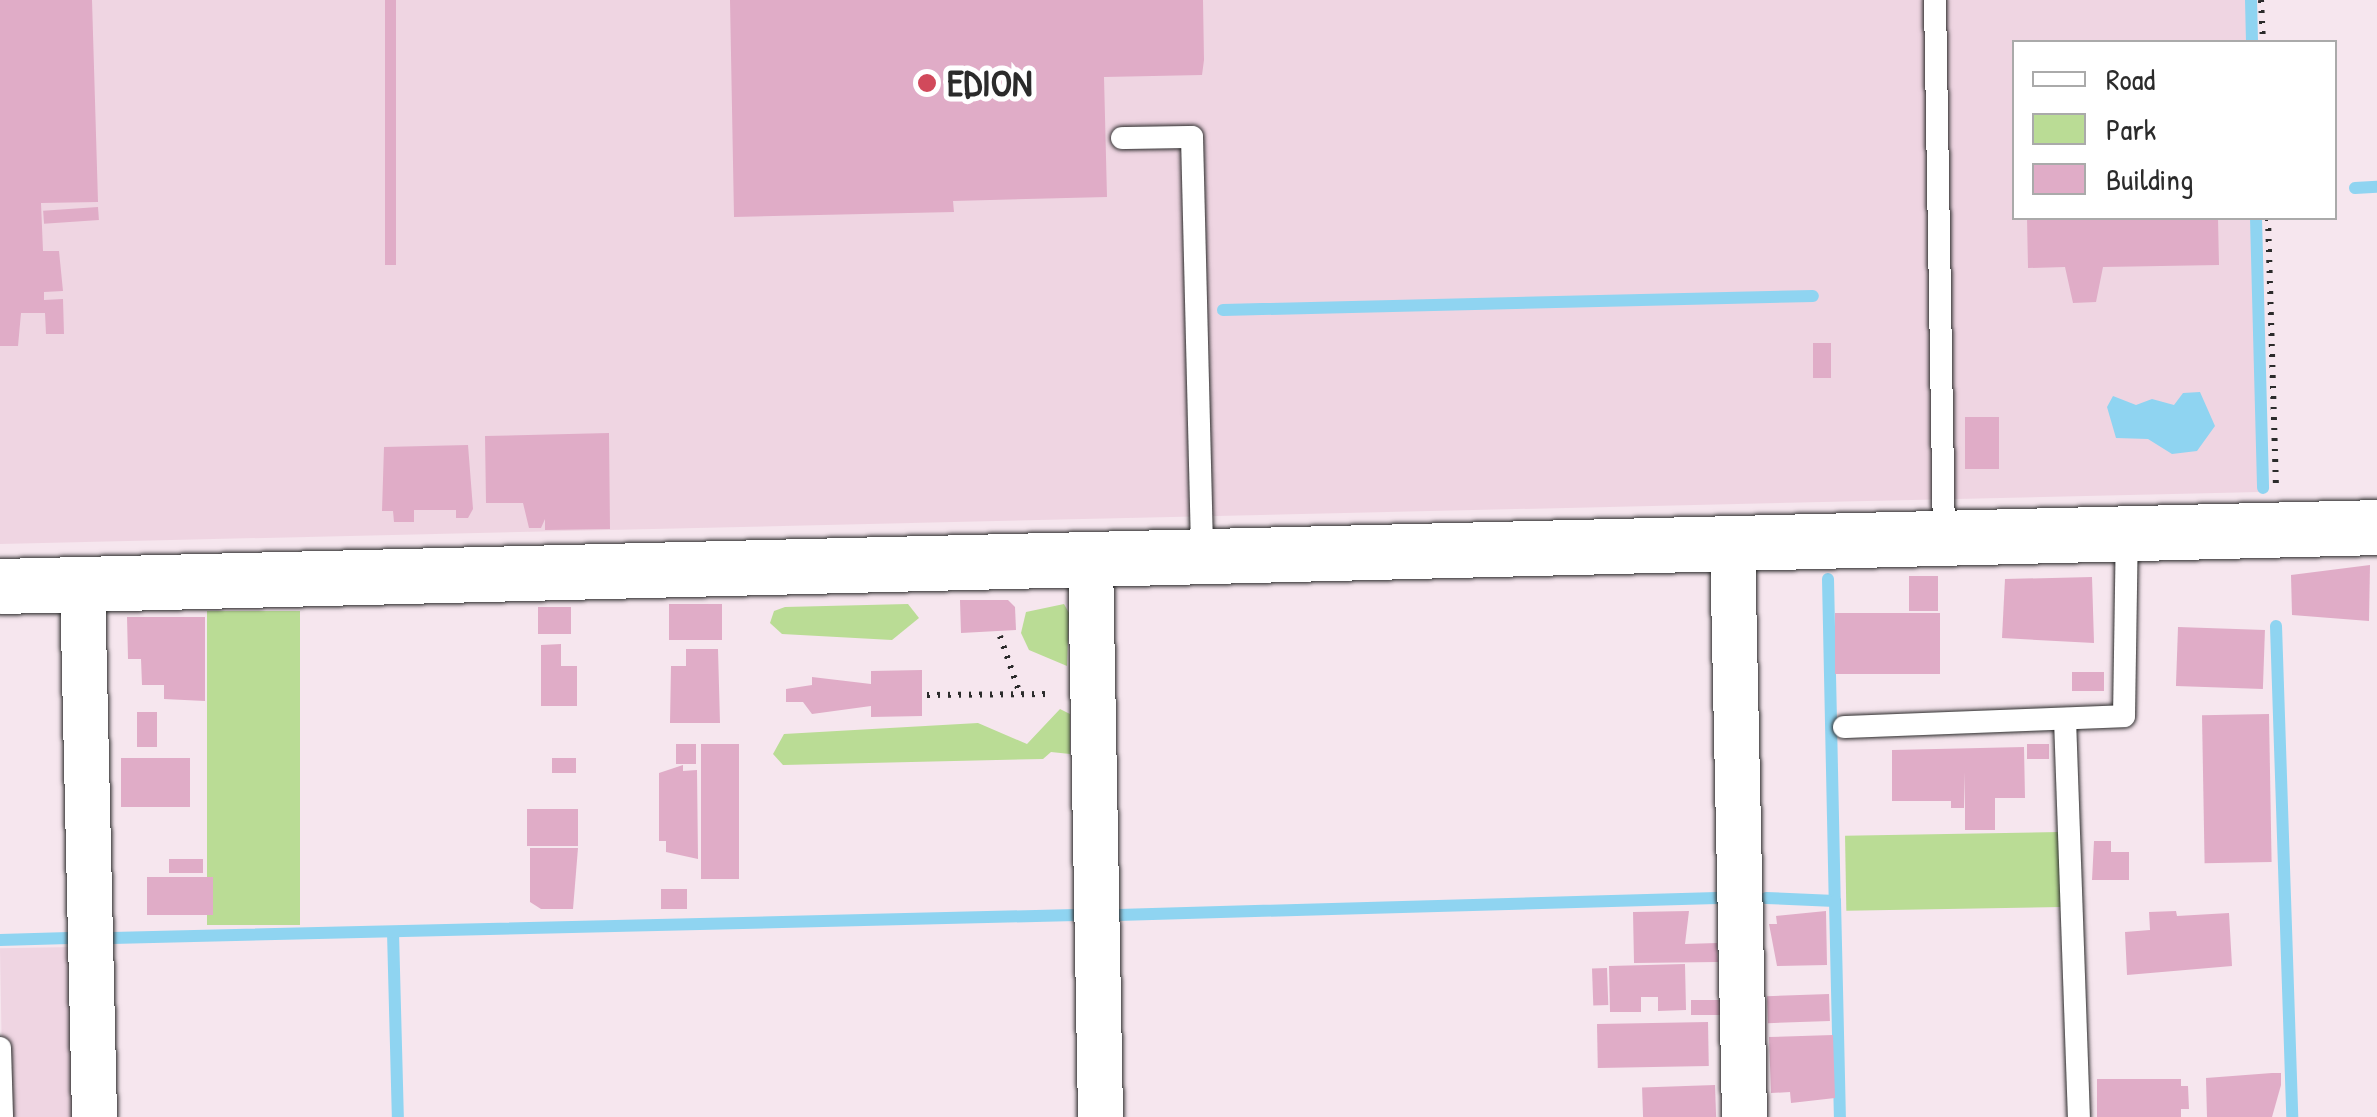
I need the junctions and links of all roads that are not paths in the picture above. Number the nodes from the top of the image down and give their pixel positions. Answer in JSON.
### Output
{"nodes":[{"id":1,"x":1935,"y":0,"type":"edge"},
{"id":2,"x":1122,"y":138,"type":"dead end"},
{"id":3,"x":2377,"y":527,"type":"edge"},
{"id":4,"x":2127,"y":533,"type":"junction"},
{"id":5,"x":1944,"y":537,"type":"junction"},
{"id":6,"x":1732,"y":543,"type":"junction"},
{"id":7,"x":1202,"y":556,"type":"junction"},
{"id":8,"x":1090,"y":559,"type":"junction"},
{"id":9,"x":82,"y":584,"type":"junction"},
{"id":10,"x":0,"y":586,"type":"edge"},
{"id":11,"x":2066,"y":719,"type":"junction"},
{"id":12,"x":1844,"y":727,"type":"dead end"},
{"id":13,"x":0,"y":1048,"type":"edge"},
{"id":14,"x":2,"y":1117,"type":"edge"},
{"id":15,"x":94,"y":1117,"type":"edge"},
{"id":16,"x":1100,"y":1117,"type":"edge"},
{"id":17,"x":1744,"y":1117,"type":"edge"},
{"id":18,"x":2080,"y":1117,"type":"edge"}],
"edges":[{"from":1,"to":5,"type":"lane"},
{"from":2,"to":7,"type":"lane"},
{"from":3,"to":4,"type":"street"},
{"from":4,"to":5,"type":"street"},
{"from":4,"to":11,"type":"lane"},
{"from":5,"to":6,"type":"street"},
{"from":6,"to":7,"type":"street"},
{"from":6,"to":17,"type":"street"},
{"from":7,"to":8,"type":"street"},
{"from":8,"to":9,"type":"street"},
{"from":8,"to":16,"type":"street"},
{"from":9,"to":10,"type":"street"},
{"from":9,"to":15,"type":"street"},
{"from":11,"to":12,"type":"lane"},
{"from":11,"to":18,"type":"lane"},
{"from":13,"to":14,"type":"lane"}]}
